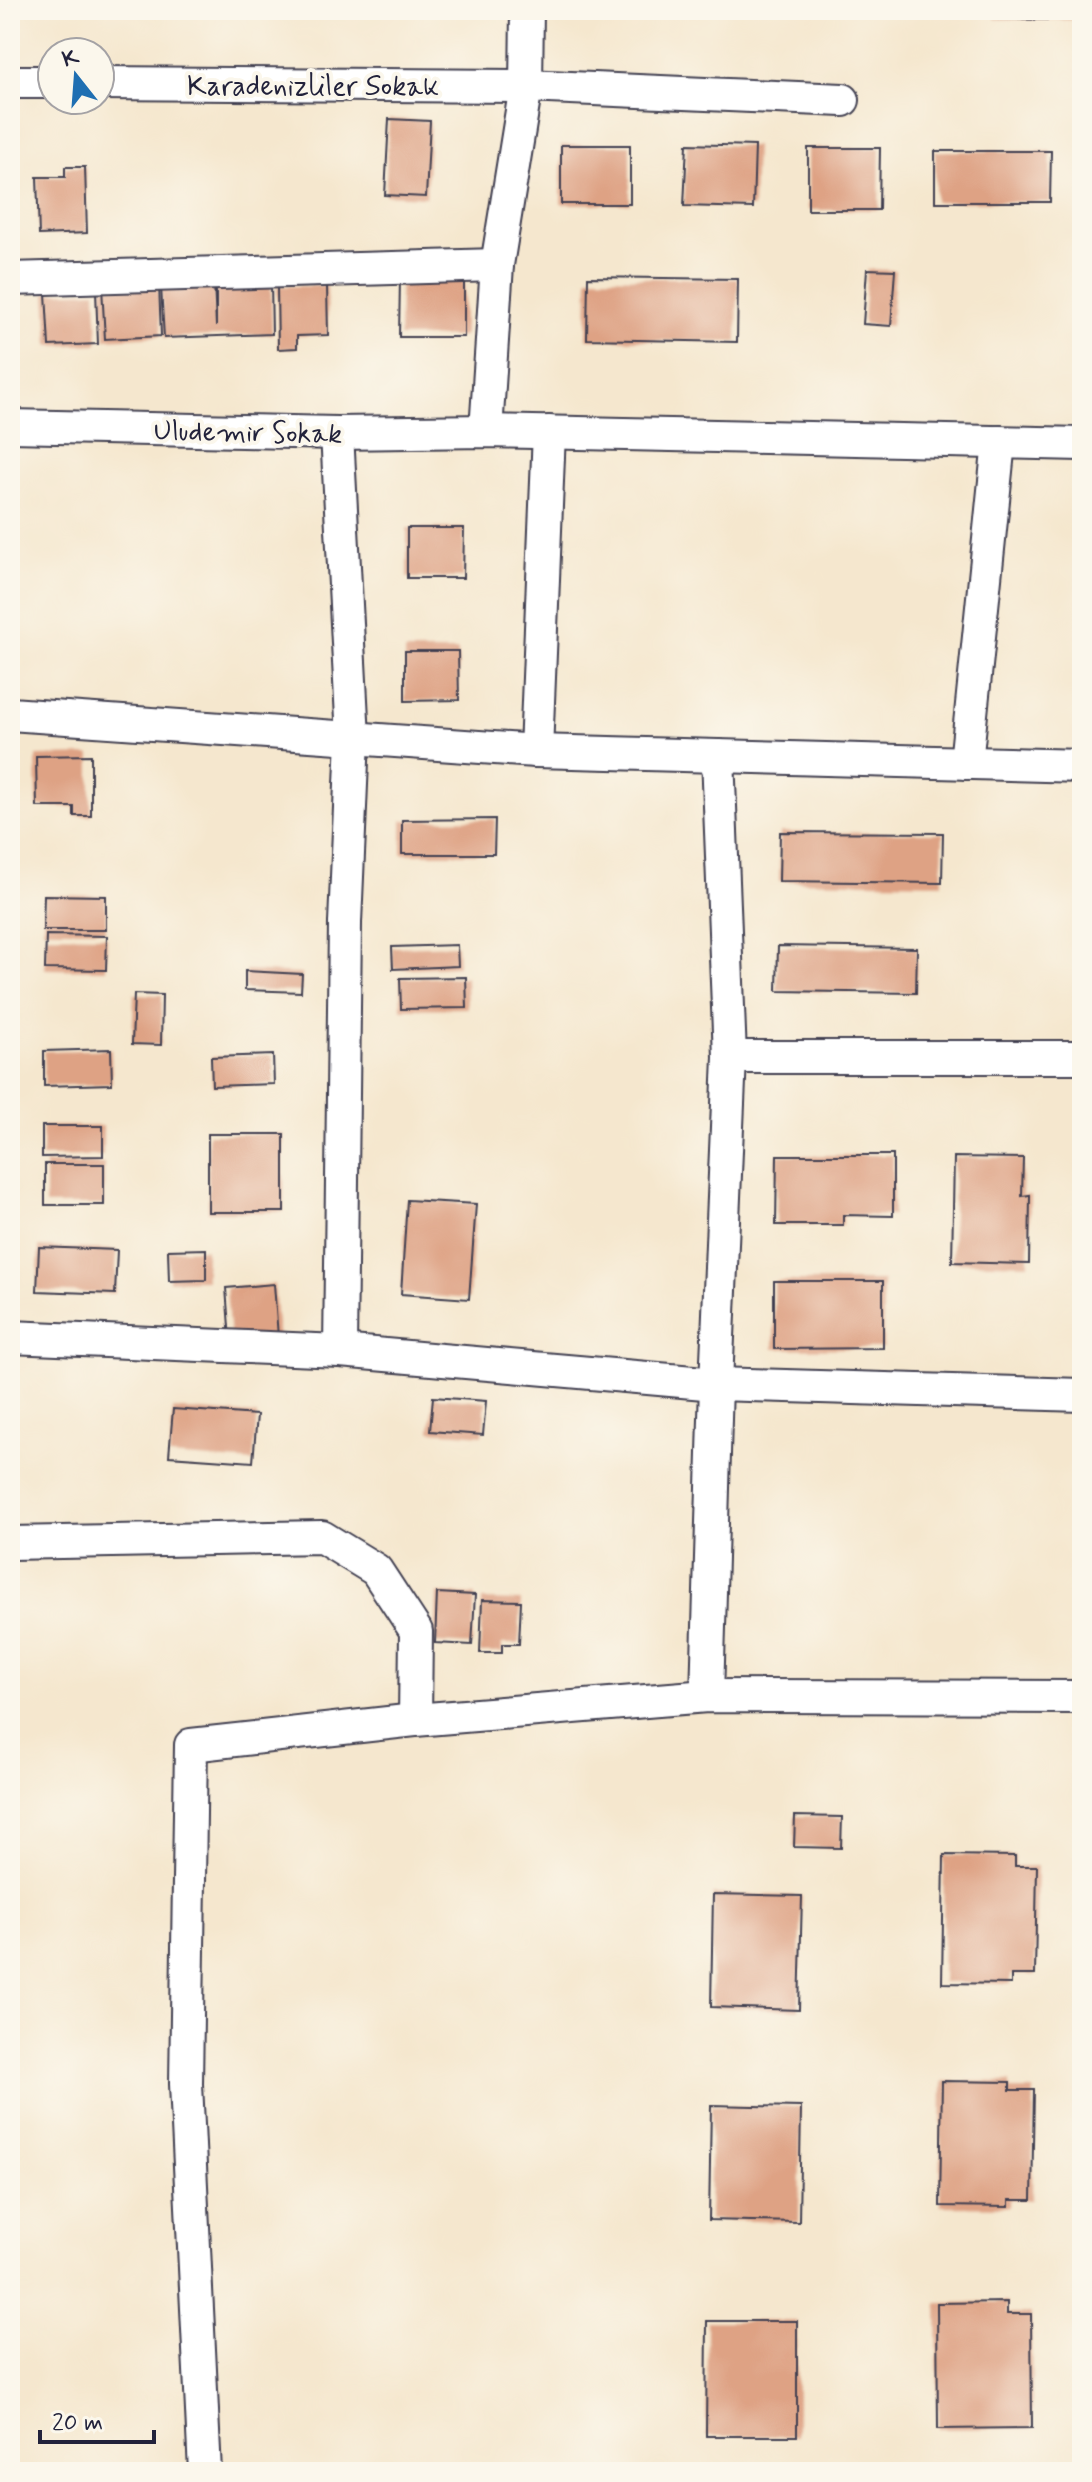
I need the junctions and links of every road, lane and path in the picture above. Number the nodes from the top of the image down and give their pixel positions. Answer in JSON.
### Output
{"nodes":[{"id":1,"x":527,"y":10,"type":"edge"},
{"id":2,"x":10,"y":82,"type":"edge"},
{"id":3,"x":36,"y":82,"type":"edge"},
{"id":4,"x":116,"y":83,"type":"edge"},
{"id":5,"x":526,"y":86,"type":"junction"},
{"id":6,"x":843,"y":100,"type":"dead end"},
{"id":7,"x":497,"y":265,"type":"junction"},
{"id":8,"x":10,"y":279,"type":"edge"},
{"id":9,"x":10,"y":426,"type":"edge"},
{"id":10,"x":486,"y":431,"type":"junction"},
{"id":11,"x":549,"y":432,"type":"junction"},
{"id":12,"x":337,"y":433,"type":"junction"},
{"id":13,"x":999,"y":442,"type":"junction"},
{"id":14,"x":1082,"y":444,"type":"edge"},
{"id":15,"x":10,"y":714,"type":"edge"},
{"id":16,"x":353,"y":738,"type":"junction"},
{"id":17,"x":536,"y":751,"type":"junction"},
{"id":18,"x":718,"y":756,"type":"junction"},
{"id":19,"x":966,"y":763,"type":"junction"},
{"id":20,"x":1082,"y":766,"type":"edge"},
{"id":21,"x":730,"y":1057,"type":"junction"},
{"id":22,"x":1082,"y":1057,"type":"edge"},
{"id":23,"x":10,"y":1337,"type":"edge"},
{"id":24,"x":340,"y":1351,"type":"junction"},
{"id":25,"x":716,"y":1384,"type":"junction"},
{"id":26,"x":1082,"y":1395,"type":"edge"},
{"id":27,"x":10,"y":1543,"type":"edge"},
{"id":28,"x":707,"y":1696,"type":"junction"},
{"id":29,"x":1082,"y":1697,"type":"edge"},
{"id":30,"x":415,"y":1720,"type":"junction"},
{"id":31,"x":205,"y":2472,"type":"edge"}],
"edges":[{"from":1,"to":5,"type":"street"},
{"from":2,"to":3,"type":"street"},
{"from":4,"to":5,"type":"street","name":"Karadenizliler Sokak"},
{"from":5,"to":6,"type":"street","name":"Karadenizliler Sokak"},
{"from":5,"to":7,"type":"street"},
{"from":7,"to":8,"type":"street"},
{"from":7,"to":10,"type":"street"},
{"from":9,"to":12,"type":"street","name":"Uludemir Sokak"},
{"from":10,"to":11,"type":"street","name":"Uludemir Sokak"},
{"from":10,"to":12,"type":"street","name":"Uludemir Sokak"},
{"from":11,"to":13,"type":"street","name":"Uludemir Sokak"},
{"from":11,"to":17,"type":"street"},
{"from":12,"to":16,"type":"street"},
{"from":13,"to":14,"type":"street","name":"Uludemir Sokak"},
{"from":13,"to":19,"type":"street"},
{"from":15,"to":16,"type":"street"},
{"from":16,"to":17,"type":"street"},
{"from":16,"to":24,"type":"street"},
{"from":17,"to":18,"type":"street"},
{"from":18,"to":19,"type":"street"},
{"from":18,"to":21,"type":"street"},
{"from":19,"to":20,"type":"street"},
{"from":21,"to":22,"type":"street"},
{"from":21,"to":25,"type":"street"},
{"from":23,"to":24,"type":"street"},
{"from":24,"to":25,"type":"street"},
{"from":25,"to":26,"type":"street"},
{"from":25,"to":28,"type":"street"},
{"from":27,"to":30,"type":"street"},
{"from":28,"to":29,"type":"street"},
{"from":28,"to":30,"type":"street"},
{"from":30,"to":31,"type":"street"}]}
